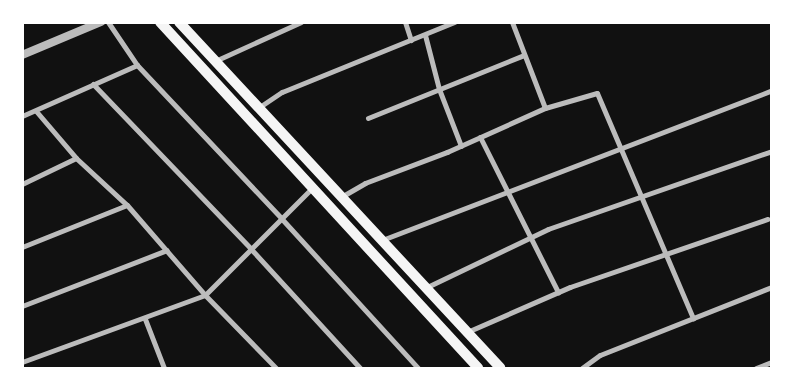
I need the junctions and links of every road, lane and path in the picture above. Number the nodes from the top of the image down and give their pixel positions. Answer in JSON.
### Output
{"nodes":[{"id":1,"x":101,"y":22,"type":"edge"},
{"id":2,"x":108,"y":22,"type":"edge"},
{"id":3,"x":160,"y":22,"type":"edge"},
{"id":4,"x":179,"y":22,"type":"edge"},
{"id":5,"x":301,"y":22,"type":"edge"},
{"id":6,"x":405,"y":22,"type":"edge"},
{"id":7,"x":454,"y":22,"type":"edge"},
{"id":8,"x":512,"y":22,"type":"edge"},
{"id":9,"x":425,"y":35,"type":"junction"},
{"id":10,"x":411,"y":40,"type":"junction"},
{"id":11,"x":22,"y":55,"type":"edge"},
{"id":12,"x":524,"y":55,"type":"junction"},
{"id":13,"x":215,"y":61,"type":"junction"},
{"id":14,"x":137,"y":65,"type":"junction"},
{"id":15,"x":93,"y":84,"type":"junction"},
{"id":16,"x":439,"y":89,"type":"junction"},
{"id":17,"x":772,"y":90,"type":"edge"},
{"id":18,"x":258,"y":108,"type":"junction"},
{"id":19,"x":544,"y":108,"type":"junction"},
{"id":20,"x":36,"y":111,"type":"junction"},
{"id":21,"x":22,"y":116,"type":"edge"},
{"id":22,"x":368,"y":118,"type":"dead end"},
{"id":23,"x":480,"y":137,"type":"junction"},
{"id":24,"x":461,"y":146,"type":"junction"},
{"id":25,"x":621,"y":148,"type":"junction"},
{"id":26,"x":772,"y":151,"type":"edge"},
{"id":27,"x":76,"y":158,"type":"junction"},
{"id":28,"x":22,"y":184,"type":"edge"},
{"id":29,"x":312,"y":188,"type":"junction"},
{"id":30,"x":509,"y":192,"type":"junction"},
{"id":31,"x":642,"y":196,"type":"junction"},
{"id":32,"x":341,"y":197,"type":"junction"},
{"id":33,"x":127,"y":205,"type":"junction"},
{"id":34,"x":282,"y":218,"type":"junction"},
{"id":35,"x":768,"y":219,"type":"dead end"},
{"id":36,"x":530,"y":238,"type":"junction"},
{"id":37,"x":382,"y":241,"type":"junction"},
{"id":38,"x":22,"y":247,"type":"edge"},
{"id":39,"x":251,"y":249,"type":"junction"},
{"id":40,"x":167,"y":250,"type":"junction"},
{"id":41,"x":666,"y":254,"type":"junction"},
{"id":42,"x":772,"y":287,"type":"edge"},
{"id":43,"x":425,"y":288,"type":"junction"},
{"id":44,"x":558,"y":292,"type":"junction"},
{"id":45,"x":205,"y":295,"type":"junction"},
{"id":46,"x":22,"y":306,"type":"edge"},
{"id":47,"x":145,"y":318,"type":"junction"},
{"id":48,"x":694,"y":318,"type":"junction"},
{"id":49,"x":466,"y":332,"type":"junction"},
{"id":50,"x":22,"y":362,"type":"edge"},
{"id":51,"x":772,"y":362,"type":"edge"},
{"id":52,"x":164,"y":368,"type":"edge"},
{"id":53,"x":276,"y":368,"type":"edge"},
{"id":54,"x":360,"y":368,"type":"edge"},
{"id":55,"x":418,"y":368,"type":"edge"},
{"id":56,"x":478,"y":368,"type":"edge"},
{"id":57,"x":500,"y":368,"type":"edge"},
{"id":58,"x":582,"y":368,"type":"edge"},
{"id":59,"x":756,"y":368,"type":"edge"}],
"edges":[{"from":1,"to":11,"type":"street"},
{"from":2,"to":14,"type":"street"},
{"from":3,"to":29,"type":"main road"},
{"from":4,"to":13,"type":"main road"},
{"from":5,"to":13,"type":"street"},
{"from":6,"to":10,"type":"street"},
{"from":7,"to":9,"type":"street"},
{"from":8,"to":12,"type":"street"},
{"from":9,"to":10,"type":"street"},
{"from":9,"to":16,"type":"street"},
{"from":10,"to":18,"type":"street"},
{"from":12,"to":16,"type":"street"},
{"from":12,"to":19,"type":"street"},
{"from":13,"to":18,"type":"main road"},
{"from":14,"to":15,"type":"street"},
{"from":14,"to":34,"type":"street"},
{"from":15,"to":20,"type":"street"},
{"from":15,"to":39,"type":"street"},
{"from":16,"to":22,"type":"street"},
{"from":16,"to":24,"type":"street"},
{"from":17,"to":25,"type":"street"},
{"from":18,"to":32,"type":"main road"},
{"from":19,"to":23,"type":"street"},
{"from":19,"to":25,"type":"street"},
{"from":20,"to":21,"type":"street"},
{"from":20,"to":27,"type":"street"},
{"from":23,"to":24,"type":"street"},
{"from":23,"to":30,"type":"street"},
{"from":24,"to":32,"type":"street"},
{"from":25,"to":30,"type":"street"},
{"from":25,"to":31,"type":"street"},
{"from":26,"to":31,"type":"street"},
{"from":27,"to":28,"type":"street"},
{"from":27,"to":33,"type":"street"},
{"from":29,"to":34,"type":"street"},
{"from":29,"to":56,"type":"main road"},
{"from":30,"to":36,"type":"street"},
{"from":30,"to":37,"type":"street"},
{"from":31,"to":36,"type":"street"},
{"from":31,"to":41,"type":"street"},
{"from":32,"to":37,"type":"main road"},
{"from":33,"to":38,"type":"street"},
{"from":33,"to":40,"type":"street"},
{"from":34,"to":39,"type":"street"},
{"from":34,"to":55,"type":"street"},
{"from":35,"to":41,"type":"street"},
{"from":36,"to":43,"type":"street"},
{"from":36,"to":44,"type":"street"},
{"from":37,"to":43,"type":"main road"},
{"from":39,"to":45,"type":"street"},
{"from":39,"to":54,"type":"street"},
{"from":40,"to":45,"type":"street"},
{"from":40,"to":46,"type":"street"},
{"from":41,"to":44,"type":"street"},
{"from":41,"to":48,"type":"street"},
{"from":42,"to":48,"type":"street"},
{"from":43,"to":49,"type":"main road"},
{"from":44,"to":49,"type":"street"},
{"from":45,"to":47,"type":"street"},
{"from":45,"to":53,"type":"street"},
{"from":47,"to":50,"type":"street"},
{"from":47,"to":52,"type":"street"},
{"from":48,"to":58,"type":"street"},
{"from":49,"to":57,"type":"main road"},
{"from":51,"to":59,"type":"street"}]}
